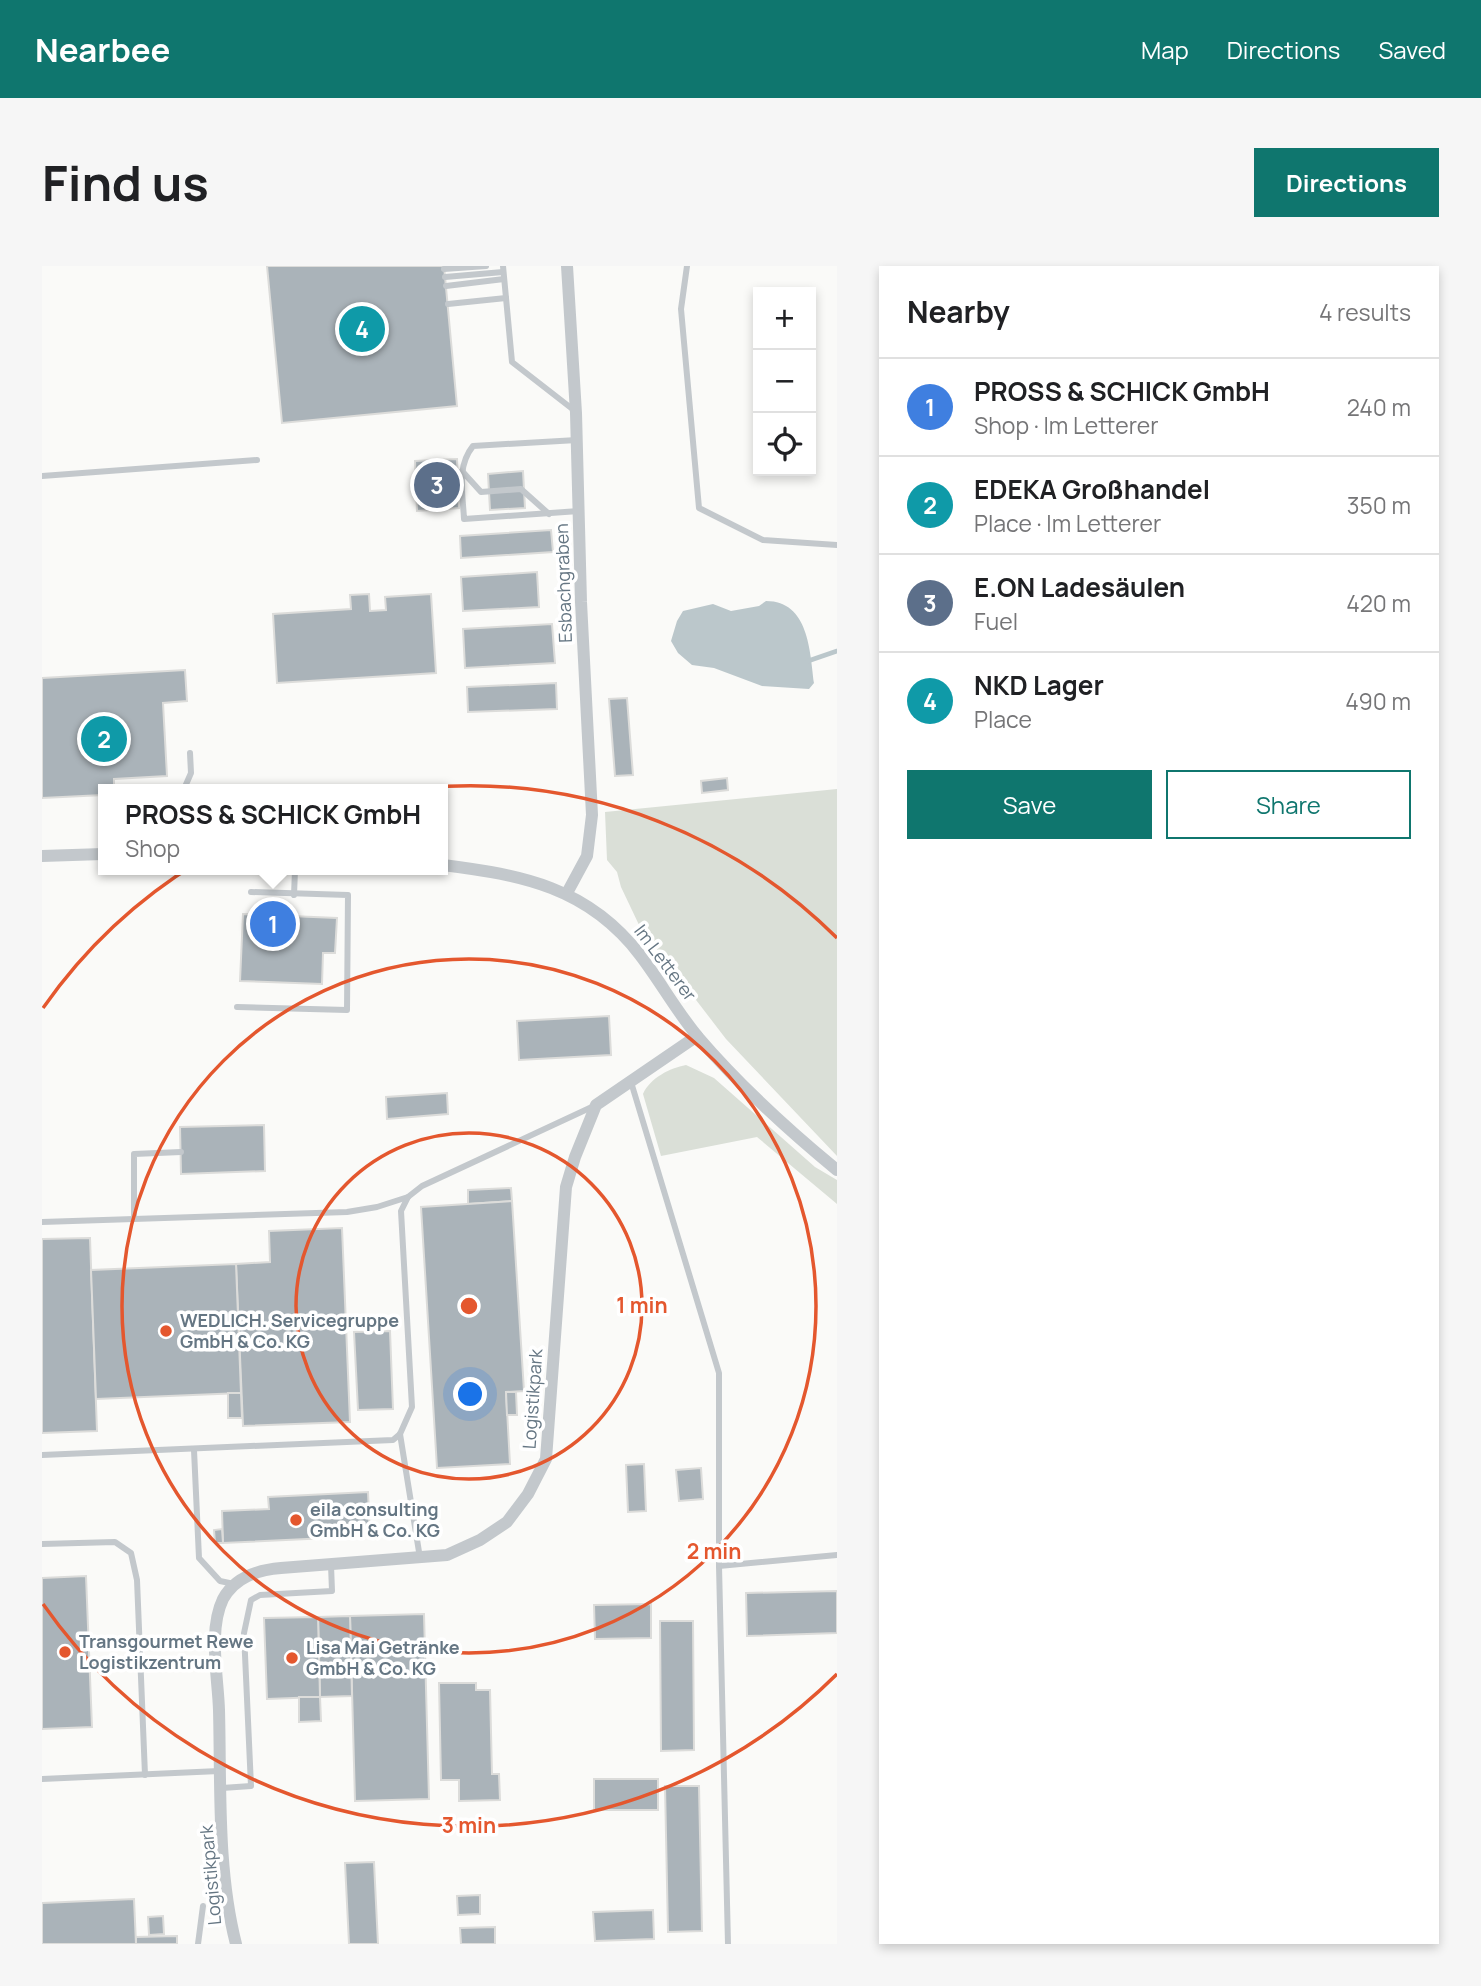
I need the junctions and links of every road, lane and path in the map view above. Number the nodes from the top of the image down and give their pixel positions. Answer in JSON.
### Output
{"nodes":[{"id":1,"x":486,"y":266,"type":"edge"},
{"id":2,"x":567,"y":266,"type":"edge"},
{"id":3,"x":687,"y":266,"type":"edge"},
{"id":4,"x":503,"y":272,"type":"edge"},
{"id":5,"x":446,"y":286,"type":"dead end"},
{"id":6,"x":506,"y":298,"type":"junction"},
{"id":7,"x":448,"y":304,"type":"dead end"},
{"id":8,"x":576,"y":412,"type":"junction"},
{"id":9,"x":577,"y":440,"type":"junction"},
{"id":10,"x":257,"y":460,"type":"dead end"},
{"id":11,"x":462,"y":471,"type":"junction"},
{"id":12,"x":42,"y":476,"type":"edge"},
{"id":13,"x":579,"y":511,"type":"junction"},
{"id":14,"x":549,"y":514,"type":"junction"},
{"id":15,"x":837,"y":545,"type":"edge"},
{"id":16,"x":190,"y":753,"type":"dead end"},
{"id":17,"x":186,"y":784,"type":"edge"},
{"id":18,"x":98,"y":854,"type":"edge"},
{"id":19,"x":42,"y":856,"type":"edge"},
{"id":20,"x":448,"y":867,"type":"edge"},
{"id":21,"x":295,"y":875,"type":"edge"},
{"id":22,"x":251,"y":892,"type":"dead end"},
{"id":23,"x":567,"y":893,"type":"junction"},
{"id":24,"x":294,"y":895,"type":"junction"},
{"id":25,"x":237,"y":1007,"type":"dead end"},
{"id":26,"x":697,"y":1036,"type":"junction"},
{"id":27,"x":630,"y":1080,"type":"junction"},
{"id":28,"x":596,"y":1105,"type":"junction"},
{"id":29,"x":181,"y":1152,"type":"dead end"},
{"id":30,"x":837,"y":1170,"type":"edge"},
{"id":31,"x":408,"y":1197,"type":"junction"},
{"id":32,"x":134,"y":1218,"type":"junction"},
{"id":33,"x":42,"y":1222,"type":"edge"},
{"id":34,"x":400,"y":1434,"type":"junction"},
{"id":35,"x":194,"y":1450,"type":"junction"},
{"id":36,"x":42,"y":1455,"type":"edge"},
{"id":37,"x":42,"y":1544,"type":"edge"},
{"id":38,"x":837,"y":1555,"type":"edge"},
{"id":39,"x":420,"y":1558,"type":"junction"},
{"id":40,"x":331,"y":1565,"type":"junction"},
{"id":41,"x":719,"y":1566,"type":"junction"},
{"id":42,"x":234,"y":1584,"type":"junction"},
{"id":43,"x":221,"y":1771,"type":"junction"},
{"id":44,"x":145,"y":1775,"type":"junction"},
{"id":45,"x":42,"y":1779,"type":"edge"},
{"id":46,"x":222,"y":1788,"type":"junction"},
{"id":47,"x":203,"y":1906,"type":"dead end"},
{"id":48,"x":198,"y":1944,"type":"edge"},
{"id":49,"x":236,"y":1944,"type":"edge"},
{"id":50,"x":728,"y":1944,"type":"edge"}],
"edges":[{"from":1,"to":4,"type":"lane"},
{"from":2,"to":8,"type":"street","name":"Esbachgraben"},
{"from":3,"to":15,"type":"lane"},
{"from":4,"to":5,"type":"lane"},
{"from":4,"to":6,"type":"lane"},
{"from":6,"to":7,"type":"lane"},
{"from":6,"to":8,"type":"lane"},
{"from":8,"to":9,"type":"street","name":"Esbachgraben"},
{"from":9,"to":11,"type":"lane"},
{"from":9,"to":13,"type":"street","name":"Esbachgraben"},
{"from":10,"to":12,"type":"lane"},
{"from":11,"to":14,"type":"lane"},
{"from":11,"to":14,"type":"lane"},
{"from":13,"to":14,"type":"lane"},
{"from":13,"to":23,"type":"street","name":"Esbachgraben"},
{"from":16,"to":17,"type":"lane"},
{"from":18,"to":19,"type":"street"},
{"from":20,"to":23,"type":"street","name":"Im Letterer"},
{"from":21,"to":24,"type":"lane"},
{"from":22,"to":24,"type":"lane"},
{"from":23,"to":26,"type":"street","name":"Im Letterer"},
{"from":24,"to":25,"type":"lane"},
{"from":26,"to":27,"type":"street"},
{"from":26,"to":30,"type":"street"},
{"from":27,"to":28,"type":"street"},
{"from":27,"to":41,"type":"lane"},
{"from":28,"to":31,"type":"lane"},
{"from":28,"to":39,"type":"street","name":"Logistikpark"},
{"from":29,"to":32,"type":"lane"},
{"from":31,"to":32,"type":"lane"},
{"from":31,"to":34,"type":"lane"},
{"from":32,"to":33,"type":"lane"},
{"from":34,"to":35,"type":"lane"},
{"from":34,"to":39,"type":"lane"},
{"from":35,"to":36,"type":"lane"},
{"from":35,"to":42,"type":"lane"},
{"from":37,"to":44,"type":"lane"},
{"from":38,"to":41,"type":"lane"},
{"from":39,"to":40,"type":"street","name":"Logistikpark"},
{"from":40,"to":42,"type":"street","name":"Logistikpark"},
{"from":40,"to":46,"type":"lane"},
{"from":41,"to":50,"type":"lane"},
{"from":42,"to":43,"type":"street","name":"Logistikpark"},
{"from":43,"to":44,"type":"lane"},
{"from":43,"to":46,"type":"street","name":"Logistikpark"},
{"from":44,"to":45,"type":"lane"},
{"from":46,"to":49,"type":"street","name":"Logistikpark"},
{"from":47,"to":48,"type":"lane"}]}
